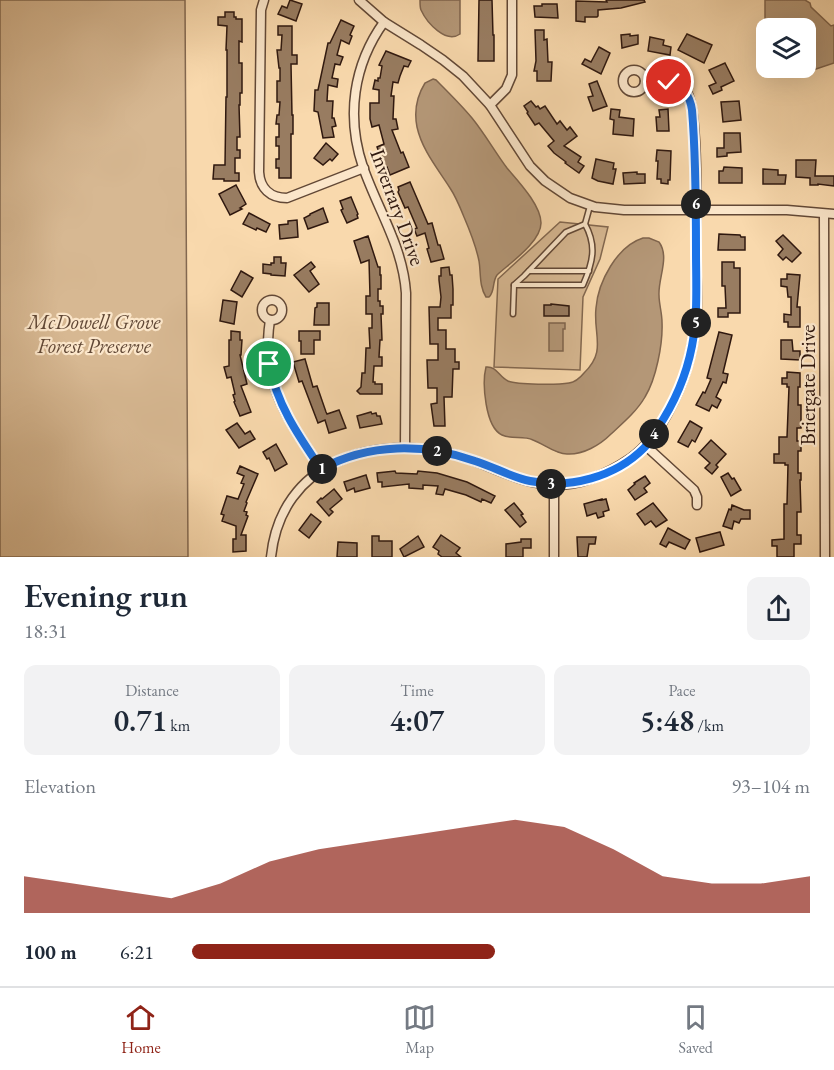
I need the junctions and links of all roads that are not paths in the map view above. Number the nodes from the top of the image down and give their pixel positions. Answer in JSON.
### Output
{"nodes":[{"id":1,"x":264,"y":0,"type":"edge"},
{"id":2,"x":359,"y":0,"type":"edge"},
{"id":3,"x":512,"y":0,"type":"edge"},
{"id":4,"x":384,"y":22,"type":"junction"},
{"id":5,"x":645,"y":81,"type":"dead end"},
{"id":6,"x":490,"y":105,"type":"junction"},
{"id":7,"x":363,"y":168,"type":"junction"},
{"id":8,"x":591,"y":206,"type":"junction"},
{"id":9,"x":696,"y":210,"type":"junction"},
{"id":10,"x":824,"y":214,"type":"junction"},
{"id":11,"x":834,"y":214,"type":"edge"},
{"id":12,"x":585,"y":224,"type":"junction"},
{"id":13,"x":529,"y":270,"type":"junction"},
{"id":14,"x":589,"y":271,"type":"junction"},
{"id":15,"x":514,"y":285,"type":"junction"},
{"id":16,"x":513,"y":314,"type":"dead end"},
{"id":17,"x":270,"y":320,"type":"dead end"},
{"id":18,"x":646,"y":446,"type":"junction"},
{"id":19,"x":405,"y":447,"type":"junction"},
{"id":20,"x":321,"y":469,"type":"junction"},
{"id":21,"x":554,"y":485,"type":"junction"},
{"id":22,"x":697,"y":505,"type":"dead end"},
{"id":23,"x":271,"y":557,"type":"edge"},
{"id":24,"x":554,"y":557,"type":"edge"},
{"id":25,"x":825,"y":557,"type":"edge"}],
"edges":[{"from":1,"to":7,"type":"street"},
{"from":2,"to":4,"type":"street"},
{"from":3,"to":6,"type":"street"},
{"from":4,"to":6,"type":"street"},
{"from":4,"to":7,"type":"street","name":"Inverrary Drive"},
{"from":5,"to":9,"type":"street"},
{"from":6,"to":8,"type":"street"},
{"from":7,"to":19,"type":"street","name":"Inverrary Drive"},
{"from":8,"to":9,"type":"street"},
{"from":8,"to":12,"type":"lane"},
{"from":9,"to":10,"type":"street"},
{"from":9,"to":18,"type":"street"},
{"from":10,"to":11,"type":"street"},
{"from":10,"to":25,"type":"street","name":"Briergate Drive"},
{"from":12,"to":13,"type":"lane"},
{"from":12,"to":14,"type":"lane"},
{"from":13,"to":14,"type":"lane"},
{"from":13,"to":15,"type":"lane"},
{"from":14,"to":15,"type":"lane"},
{"from":15,"to":16,"type":"lane"},
{"from":17,"to":20,"type":"street"},
{"from":18,"to":21,"type":"street"},
{"from":18,"to":22,"type":"street"},
{"from":19,"to":20,"type":"street"},
{"from":19,"to":21,"type":"street"},
{"from":20,"to":23,"type":"street"},
{"from":21,"to":24,"type":"street"}]}
